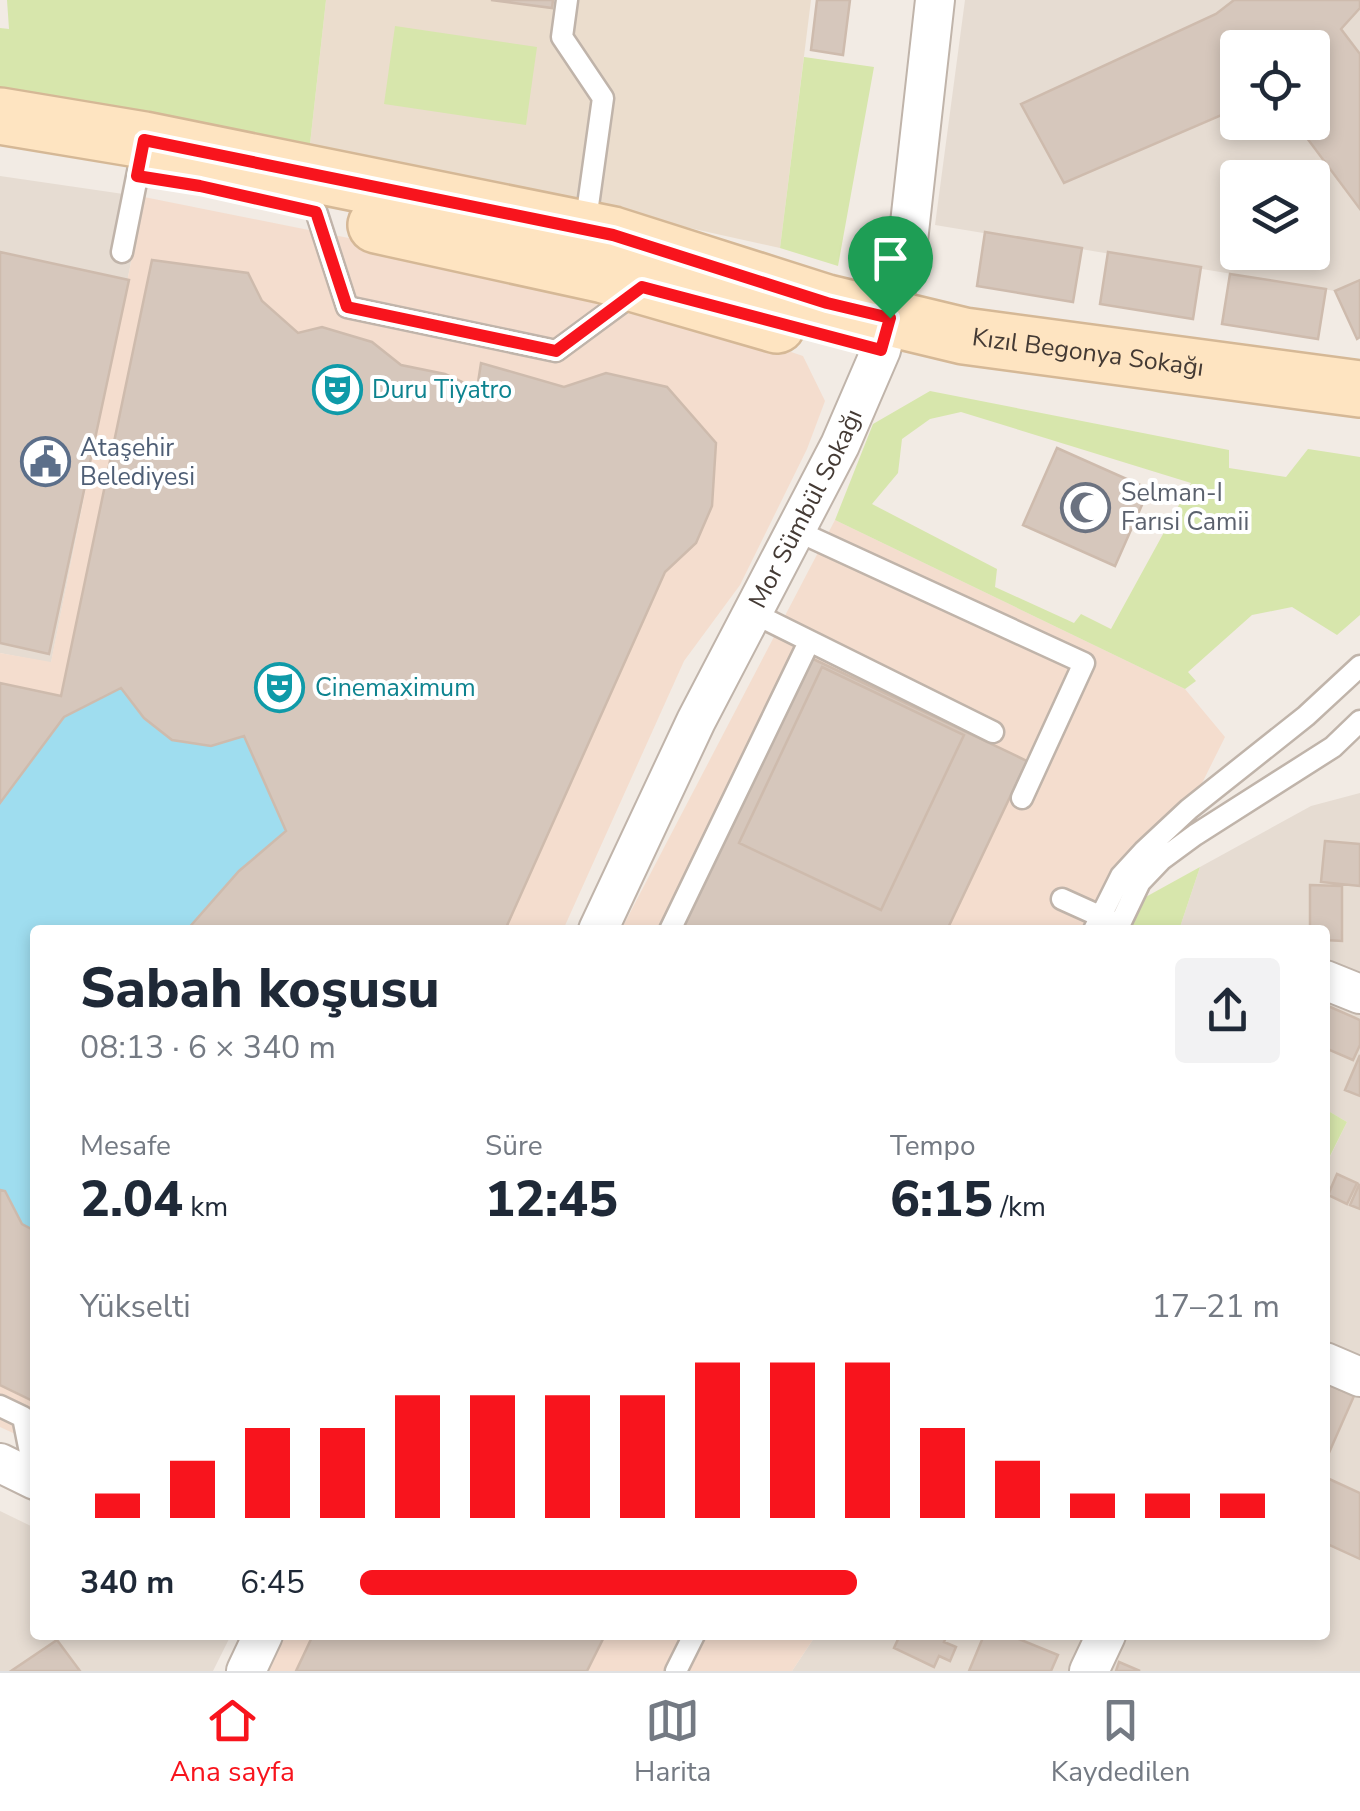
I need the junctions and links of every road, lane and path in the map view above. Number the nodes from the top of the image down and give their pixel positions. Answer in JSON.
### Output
{"nodes":[{"id":1,"x":567,"y":0,"type":"edge"},
{"id":2,"x":936,"y":0,"type":"edge"},
{"id":3,"x":0,"y":116,"type":"edge"},
{"id":4,"x":0,"y":150,"type":"edge"},
{"id":5,"x":141,"y":158,"type":"junction"},
{"id":6,"x":316,"y":212,"type":"junction"},
{"id":7,"x":585,"y":229,"type":"junction"},
{"id":8,"x":122,"y":252,"type":"dead end"},
{"id":9,"x":642,"y":287,"type":"junction"},
{"id":10,"x":885,"y":334,"type":"junction"},
{"id":11,"x":1348,"y":382,"type":"edge"},
{"id":12,"x":1360,"y":426,"type":"edge"},
{"id":13,"x":795,"y":530,"type":"junction"},
{"id":14,"x":753,"y":613,"type":"junction"},
{"id":15,"x":809,"y":642,"type":"junction"},
{"id":16,"x":1360,"y":666,"type":"edge"},
{"id":17,"x":1360,"y":722,"type":"edge"},
{"id":18,"x":992,"y":732,"type":"dead end"},
{"id":19,"x":1022,"y":798,"type":"dead end"},
{"id":20,"x":1062,"y":900,"type":"dead end"},
{"id":21,"x":600,"y":925,"type":"edge"},
{"id":22,"x":672,"y":925,"type":"edge"},
{"id":23,"x":1108,"y":925,"type":"edge"},
{"id":24,"x":1330,"y":982,"type":"edge"},
{"id":25,"x":1360,"y":994,"type":"edge"},
{"id":26,"x":1330,"y":1364,"type":"edge"},
{"id":27,"x":1360,"y":1376,"type":"edge"},
{"id":28,"x":0,"y":1406,"type":"edge"},
{"id":29,"x":30,"y":1452,"type":"edge"},
{"id":30,"x":0,"y":1463,"type":"edge"},
{"id":31,"x":30,"y":1476,"type":"edge"},
{"id":32,"x":261,"y":1640,"type":"edge"},
{"id":33,"x":692,"y":1640,"type":"edge"},
{"id":34,"x":1104,"y":1640,"type":"edge"},
{"id":35,"x":246,"y":1671,"type":"edge"},
{"id":36,"x":676,"y":1671,"type":"edge"},
{"id":37,"x":1089,"y":1671,"type":"edge"}],
"edges":[{"from":1,"to":7,"type":"lane"},
{"from":2,"to":10,"type":"street","name":"Mor Sümbül Sokağı"},
{"from":3,"to":5,"type":"street","name":"Kızıl Begonya Sokağı"},
{"from":4,"to":5,"type":"street","name":"Kızıl Begonya Sokağı"},
{"from":5,"to":6,"type":"street","name":"Kızıl Begonya Sokağı"},
{"from":5,"to":7,"type":"street","name":"Kızıl Begonya Sokağı"},
{"from":5,"to":8,"type":"lane"},
{"from":6,"to":9,"type":"street","name":"Kızıl Begonya Sokağı"},
{"from":6,"to":9,"type":"lane"},
{"from":7,"to":10,"type":"street","name":"Kızıl Begonya Sokağı"},
{"from":9,"to":10,"type":"street","name":"Kızıl Begonya Sokağı"},
{"from":10,"to":11,"type":"street","name":"Kızıl Begonya Sokağı"},
{"from":10,"to":12,"type":"street","name":"Kızıl Begonya Sokağı"},
{"from":10,"to":13,"type":"street","name":"Mor Sümbül Sokağı"},
{"from":13,"to":14,"type":"street","name":"Mor Sümbül Sokağı"},
{"from":13,"to":19,"type":"lane"},
{"from":14,"to":15,"type":"lane"},
{"from":14,"to":21,"type":"street","name":"Mor Sümbül Sokağı"},
{"from":15,"to":18,"type":"lane"},
{"from":15,"to":22,"type":"lane"},
{"from":16,"to":23,"type":"lane"},
{"from":17,"to":23,"type":"lane"},
{"from":20,"to":23,"type":"lane"},
{"from":24,"to":25,"type":"street"},
{"from":26,"to":27,"type":"street"},
{"from":28,"to":29,"type":"lane"},
{"from":30,"to":31,"type":"street"},
{"from":32,"to":35,"type":"street"},
{"from":33,"to":36,"type":"lane"},
{"from":34,"to":37,"type":"street"}]}
